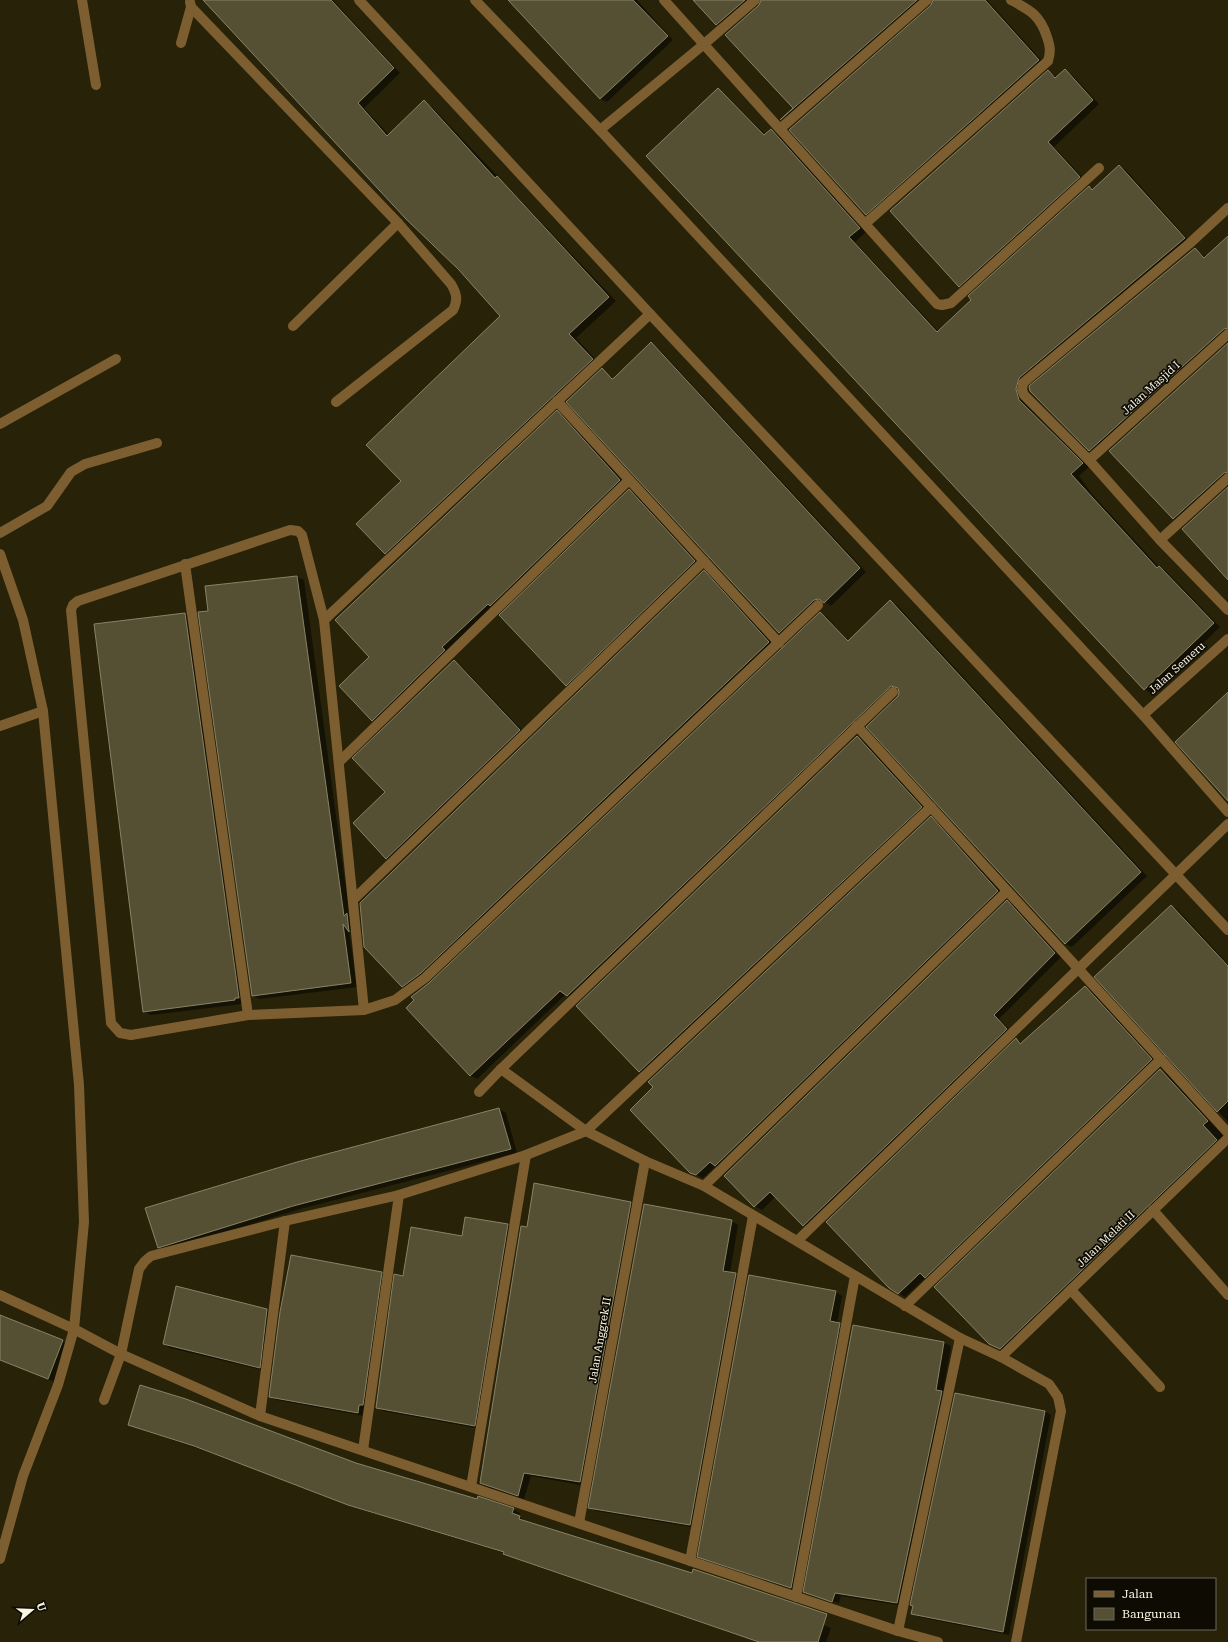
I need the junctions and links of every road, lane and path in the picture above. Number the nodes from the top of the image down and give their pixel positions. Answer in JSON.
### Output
{"nodes":[{"id":1,"x":82,"y":0,"type":"edge"},
{"id":2,"x":359,"y":0,"type":"edge"},
{"id":3,"x":475,"y":0,"type":"edge"},
{"id":4,"x":664,"y":0,"type":"edge"},
{"id":5,"x":755,"y":0,"type":"edge"},
{"id":6,"x":927,"y":0,"type":"edge"},
{"id":7,"x":1011,"y":0,"type":"edge"},
{"id":8,"x":191,"y":3,"type":"edge"},
{"id":9,"x":181,"y":43,"type":"dead end"},
{"id":10,"x":703,"y":45,"type":"junction"},
{"id":11,"x":96,"y":85,"type":"dead end"},
{"id":12,"x":780,"y":128,"type":"junction"},
{"id":13,"x":600,"y":130,"type":"junction"},
{"id":14,"x":1098,"y":168,"type":"dead end"},
{"id":15,"x":1228,"y":208,"type":"edge"},
{"id":16,"x":398,"y":223,"type":"junction"},
{"id":17,"x":866,"y":223,"type":"junction"},
{"id":18,"x":650,"y":314,"type":"junction"},
{"id":19,"x":293,"y":326,"type":"dead end"},
{"id":20,"x":1228,"y":334,"type":"edge"},
{"id":21,"x":116,"y":359,"type":"dead end"},
{"id":22,"x":557,"y":401,"type":"junction"},
{"id":23,"x":336,"y":402,"type":"dead end"},
{"id":24,"x":0,"y":424,"type":"edge"},
{"id":25,"x":157,"y":443,"type":"dead end"},
{"id":26,"x":1089,"y":460,"type":"junction"},
{"id":27,"x":1228,"y":478,"type":"edge"},
{"id":28,"x":629,"y":480,"type":"junction"},
{"id":29,"x":0,"y":533,"type":"edge"},
{"id":30,"x":1160,"y":540,"type":"junction"},
{"id":31,"x":0,"y":554,"type":"edge"},
{"id":32,"x":704,"y":561,"type":"junction"},
{"id":33,"x":185,"y":564,"type":"junction"},
{"id":34,"x":818,"y":605,"type":"dead end"},
{"id":35,"x":1228,"y":610,"type":"edge"},
{"id":36,"x":324,"y":620,"type":"junction"},
{"id":37,"x":1228,"y":639,"type":"edge"},
{"id":38,"x":779,"y":643,"type":"junction"},
{"id":39,"x":893,"y":692,"type":"dead end"},
{"id":40,"x":43,"y":711,"type":"junction"},
{"id":41,"x":1143,"y":715,"type":"junction"},
{"id":42,"x":0,"y":726,"type":"edge"},
{"id":43,"x":857,"y":726,"type":"junction"},
{"id":44,"x":339,"y":762,"type":"junction"},
{"id":45,"x":931,"y":807,"type":"junction"},
{"id":46,"x":1228,"y":812,"type":"edge"},
{"id":47,"x":1228,"y":824,"type":"edge"},
{"id":48,"x":1177,"y":874,"type":"junction"},
{"id":49,"x":1007,"y":891,"type":"junction"},
{"id":50,"x":353,"y":900,"type":"junction"},
{"id":51,"x":1228,"y":930,"type":"edge"},
{"id":52,"x":1079,"y":969,"type":"junction"},
{"id":53,"x":364,"y":1010,"type":"junction"},
{"id":54,"x":248,"y":1015,"type":"junction"},
{"id":55,"x":1161,"y":1059,"type":"junction"},
{"id":56,"x":501,"y":1069,"type":"junction"},
{"id":57,"x":479,"y":1092,"type":"dead end"},
{"id":58,"x":586,"y":1132,"type":"junction"},
{"id":59,"x":1228,"y":1133,"type":"edge"},
{"id":60,"x":1228,"y":1138,"type":"edge"},
{"id":61,"x":526,"y":1155,"type":"junction"},
{"id":62,"x":645,"y":1161,"type":"junction"},
{"id":63,"x":704,"y":1186,"type":"junction"},
{"id":64,"x":399,"y":1195,"type":"junction"},
{"id":65,"x":1153,"y":1210,"type":"junction"},
{"id":66,"x":753,"y":1216,"type":"junction"},
{"id":67,"x":285,"y":1221,"type":"junction"},
{"id":68,"x":797,"y":1241,"type":"junction"},
{"id":69,"x":855,"y":1276,"type":"junction"},
{"id":70,"x":1072,"y":1290,"type":"junction"},
{"id":71,"x":0,"y":1295,"type":"edge"},
{"id":72,"x":1228,"y":1295,"type":"edge"},
{"id":73,"x":905,"y":1306,"type":"junction"},
{"id":74,"x":74,"y":1329,"type":"junction"},
{"id":75,"x":960,"y":1338,"type":"junction"},
{"id":76,"x":121,"y":1354,"type":"junction"},
{"id":77,"x":1001,"y":1357,"type":"junction"},
{"id":78,"x":1160,"y":1387,"type":"dead end"},
{"id":79,"x":104,"y":1400,"type":"dead end"},
{"id":80,"x":260,"y":1416,"type":"junction"},
{"id":81,"x":363,"y":1450,"type":"junction"},
{"id":82,"x":471,"y":1487,"type":"junction"},
{"id":83,"x":579,"y":1523,"type":"junction"},
{"id":84,"x":0,"y":1559,"type":"edge"},
{"id":85,"x":690,"y":1561,"type":"junction"},
{"id":86,"x":796,"y":1597,"type":"junction"},
{"id":87,"x":898,"y":1631,"type":"junction"},
{"id":88,"x":938,"y":1642,"type":"edge"},
{"id":89,"x":1016,"y":1642,"type":"edge"}],
"edges":[{"from":1,"to":11,"type":"street"},
{"from":2,"to":18,"type":"street"},
{"from":3,"to":13,"type":"street"},
{"from":4,"to":10,"type":"street"},
{"from":5,"to":10,"type":"street"},
{"from":6,"to":12,"type":"street"},
{"from":7,"to":17,"type":"street"},
{"from":8,"to":9,"type":"street"},
{"from":8,"to":16,"type":"street"},
{"from":10,"to":12,"type":"street"},
{"from":10,"to":13,"type":"street"},
{"from":12,"to":17,"type":"street"},
{"from":13,"to":41,"type":"street"},
{"from":14,"to":17,"type":"street"},
{"from":15,"to":26,"type":"street"},
{"from":16,"to":19,"type":"street"},
{"from":16,"to":23,"type":"street"},
{"from":18,"to":22,"type":"street"},
{"from":18,"to":48,"type":"street"},
{"from":20,"to":26,"type":"street","name":"Jalan Masjid I"},
{"from":21,"to":24,"type":"street"},
{"from":22,"to":28,"type":"street"},
{"from":22,"to":36,"type":"street"},
{"from":25,"to":29,"type":"street"},
{"from":26,"to":30,"type":"street"},
{"from":27,"to":30,"type":"street"},
{"from":28,"to":32,"type":"street"},
{"from":28,"to":44,"type":"street"},
{"from":30,"to":35,"type":"street"},
{"from":31,"to":40,"type":"street"},
{"from":32,"to":38,"type":"street"},
{"from":32,"to":50,"type":"street"},
{"from":33,"to":36,"type":"street"},
{"from":33,"to":54,"type":"street"},
{"from":33,"to":54,"type":"street"},
{"from":34,"to":38,"type":"street"},
{"from":36,"to":44,"type":"street"},
{"from":37,"to":41,"type":"street","name":"Jalan Semeru"},
{"from":38,"to":53,"type":"street"},
{"from":39,"to":43,"type":"street"},
{"from":40,"to":42,"type":"street"},
{"from":40,"to":74,"type":"street"},
{"from":41,"to":46,"type":"street"},
{"from":43,"to":45,"type":"street"},
{"from":43,"to":56,"type":"street"},
{"from":44,"to":50,"type":"street"},
{"from":45,"to":49,"type":"street"},
{"from":45,"to":58,"type":"street"},
{"from":47,"to":48,"type":"street"},
{"from":48,"to":51,"type":"street"},
{"from":48,"to":52,"type":"street"},
{"from":49,"to":52,"type":"street"},
{"from":49,"to":63,"type":"street"},
{"from":50,"to":53,"type":"street"},
{"from":52,"to":55,"type":"street"},
{"from":52,"to":68,"type":"street"},
{"from":53,"to":54,"type":"street"},
{"from":55,"to":59,"type":"street"},
{"from":55,"to":73,"type":"street"},
{"from":56,"to":57,"type":"street"},
{"from":56,"to":58,"type":"street"},
{"from":58,"to":61,"type":"street"},
{"from":58,"to":62,"type":"street"},
{"from":60,"to":65,"type":"street","name":"Jalan Melati II"},
{"from":61,"to":64,"type":"street"},
{"from":61,"to":82,"type":"street"},
{"from":62,"to":63,"type":"street"},
{"from":62,"to":83,"type":"street","name":"Jalan Anggrek II"},
{"from":63,"to":66,"type":"street"},
{"from":64,"to":67,"type":"street"},
{"from":64,"to":81,"type":"street"},
{"from":65,"to":70,"type":"street","name":"Jalan Melati II"},
{"from":65,"to":72,"type":"street"},
{"from":66,"to":68,"type":"street"},
{"from":66,"to":85,"type":"street"},
{"from":67,"to":76,"type":"street"},
{"from":67,"to":80,"type":"street"},
{"from":68,"to":69,"type":"street"},
{"from":69,"to":73,"type":"street"},
{"from":69,"to":86,"type":"street"},
{"from":70,"to":77,"type":"street","name":"Jalan Melati II"},
{"from":70,"to":78,"type":"street"},
{"from":71,"to":74,"type":"street"},
{"from":73,"to":75,"type":"street"},
{"from":74,"to":76,"type":"street"},
{"from":74,"to":84,"type":"street"},
{"from":75,"to":77,"type":"street"},
{"from":75,"to":87,"type":"street"},
{"from":76,"to":79,"type":"street"},
{"from":76,"to":80,"type":"street"},
{"from":77,"to":89,"type":"street"},
{"from":80,"to":81,"type":"street"},
{"from":81,"to":82,"type":"street"},
{"from":82,"to":83,"type":"street"},
{"from":83,"to":85,"type":"street"},
{"from":85,"to":86,"type":"street"},
{"from":86,"to":87,"type":"street"},
{"from":87,"to":88,"type":"street"}]}
